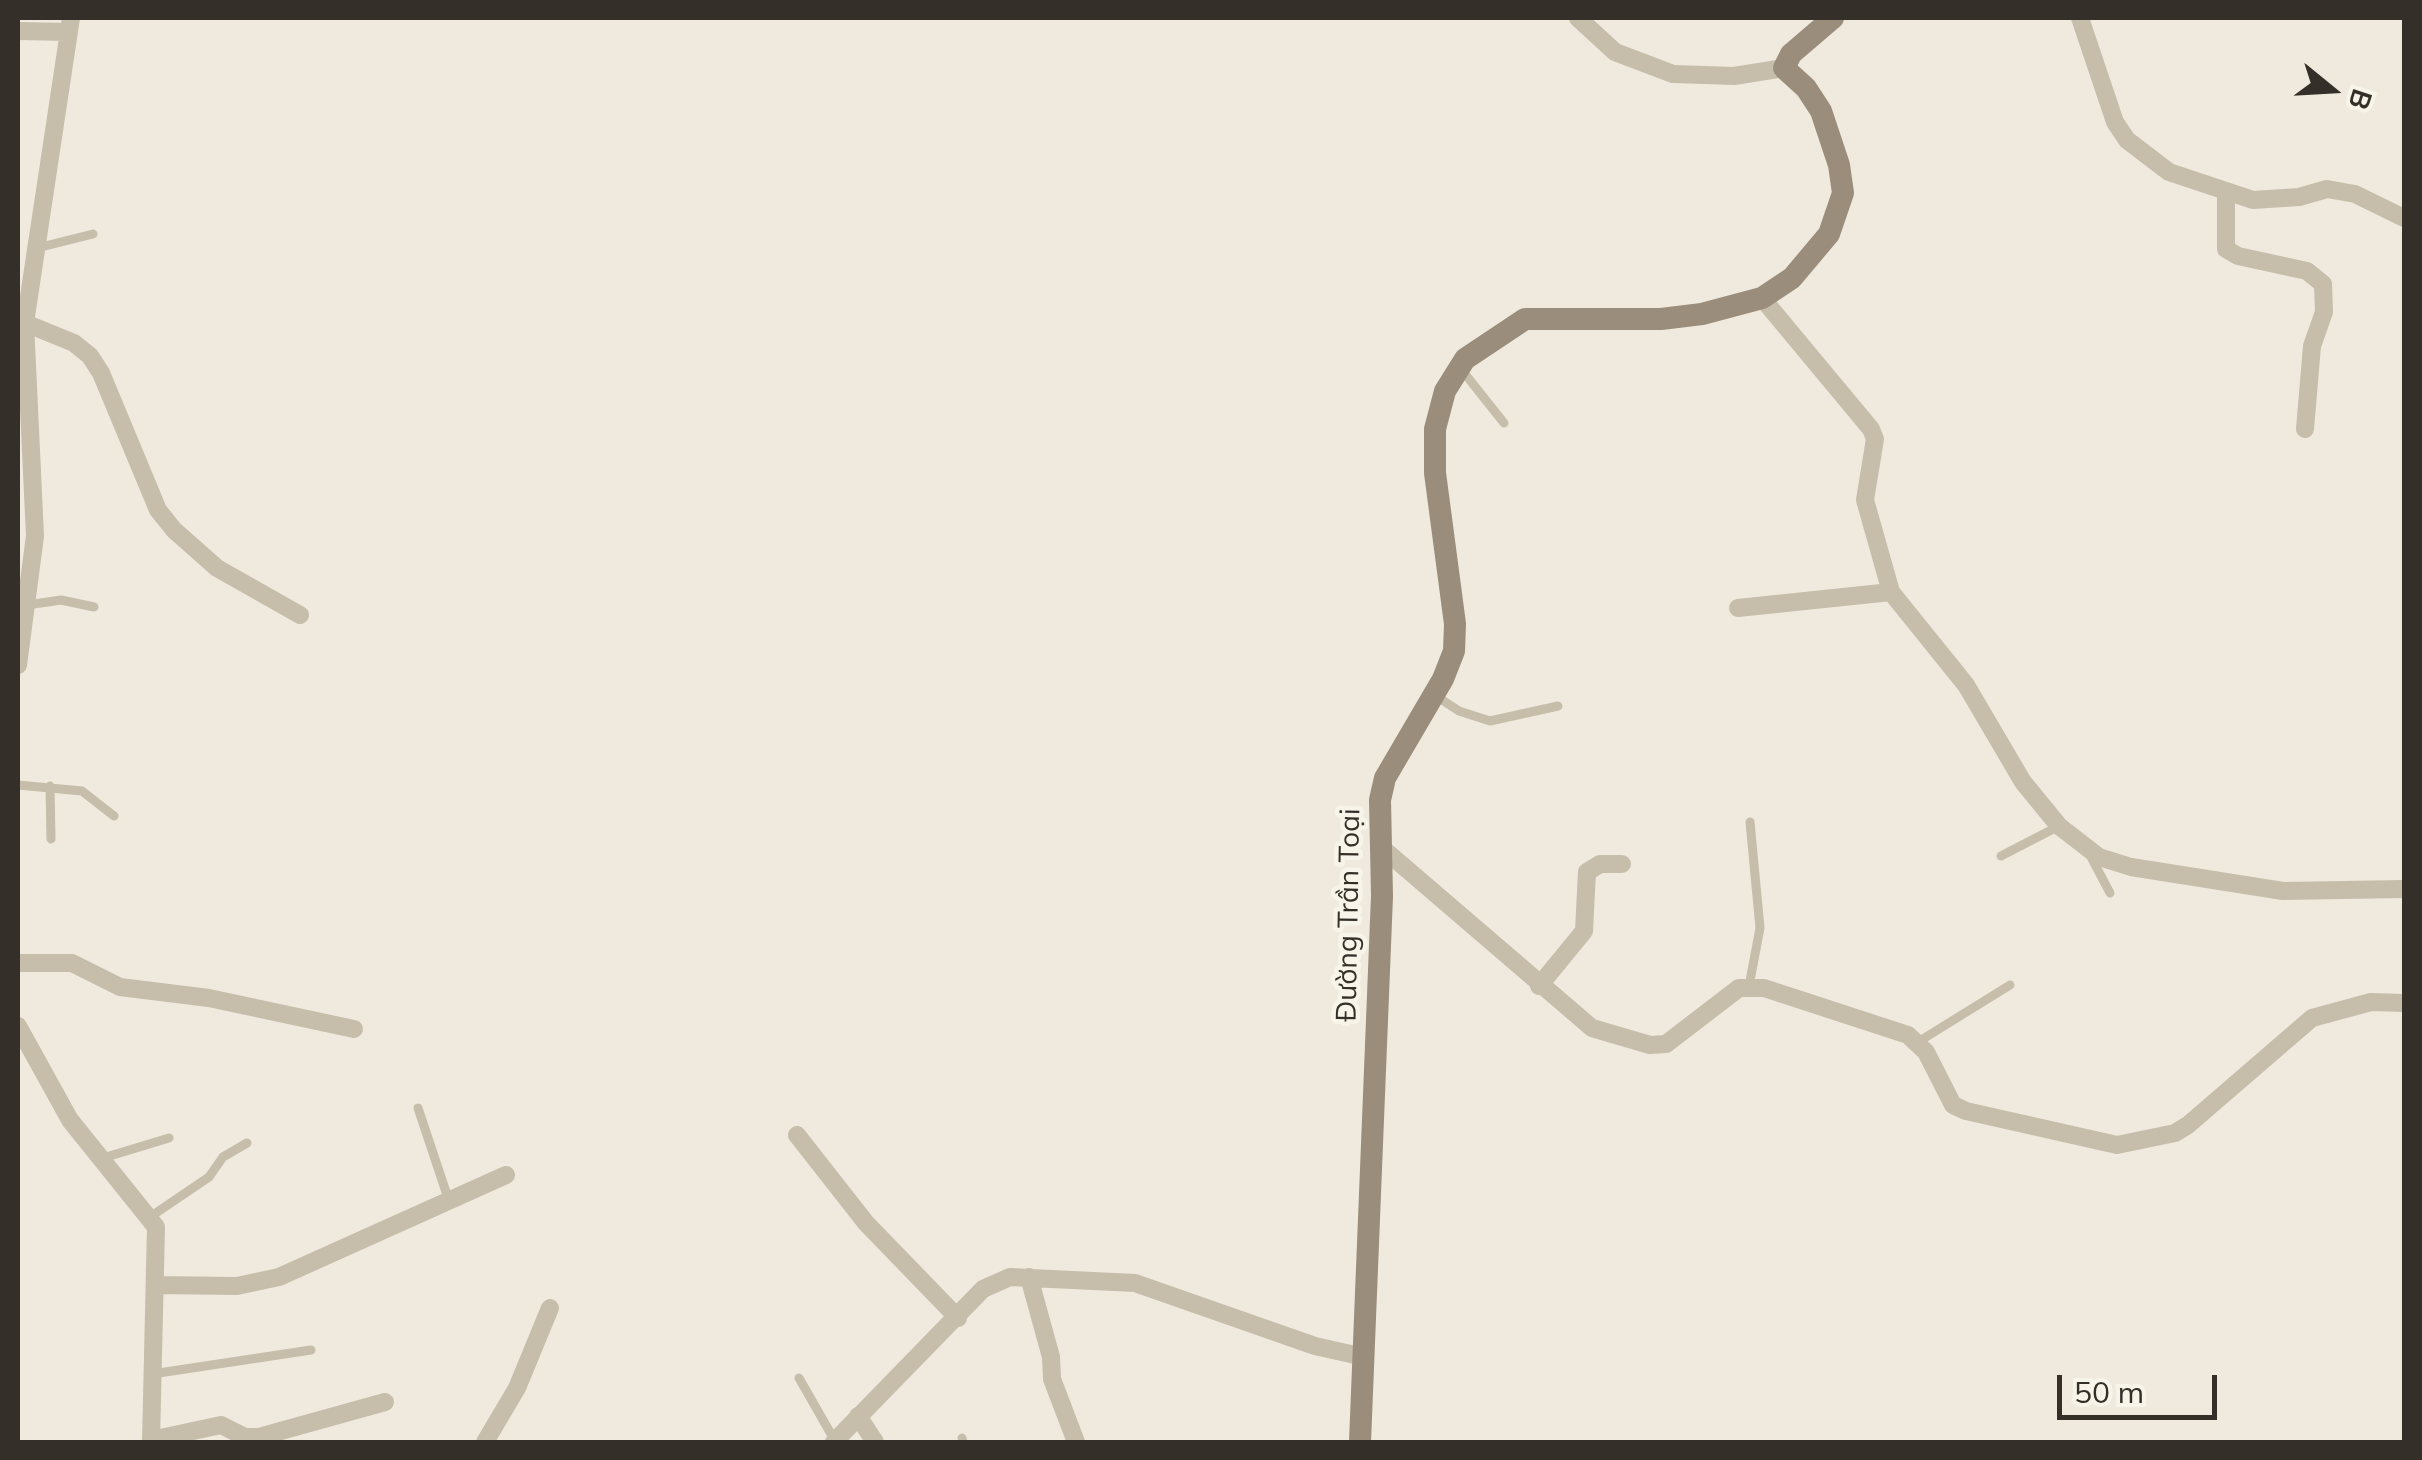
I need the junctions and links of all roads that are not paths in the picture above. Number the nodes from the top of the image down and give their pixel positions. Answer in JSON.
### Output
{"nodes":[{"id":1,"x":1578,"y":18,"type":"edge"},
{"id":2,"x":1833,"y":18,"type":"edge"},
{"id":3,"x":2080,"y":18,"type":"edge"},
{"id":4,"x":70,"y":25,"type":"edge"},
{"id":5,"x":18,"y":32,"type":"edge"},
{"id":6,"x":1784,"y":68,"type":"junction"},
{"id":7,"x":2226,"y":192,"type":"junction"},
{"id":8,"x":2404,"y":218,"type":"edge"},
{"id":9,"x":93,"y":234,"type":"dead end"},
{"id":10,"x":34,"y":249,"type":"junction"},
{"id":11,"x":1762,"y":298,"type":"junction"},
{"id":12,"x":25,"y":324,"type":"junction"},
{"id":13,"x":1459,"y":367,"type":"junction"},
{"id":14,"x":1504,"y":423,"type":"dead end"},
{"id":15,"x":2305,"y":429,"type":"dead end"},
{"id":16,"x":24,"y":439,"type":"edge"},
{"id":17,"x":24,"y":574,"type":"edge"},
{"id":18,"x":1890,"y":592,"type":"junction"},
{"id":19,"x":26,"y":606,"type":"junction"},
{"id":20,"x":94,"y":606,"type":"dead end"},
{"id":21,"x":1738,"y":608,"type":"dead end"},
{"id":22,"x":300,"y":615,"type":"dead end"},
{"id":23,"x":18,"y":665,"type":"edge"},
{"id":24,"x":1434,"y":694,"type":"junction"},
{"id":25,"x":1558,"y":706,"type":"dead end"},
{"id":26,"x":18,"y":785,"type":"edge"},
{"id":27,"x":50,"y":786,"type":"junction"},
{"id":28,"x":114,"y":816,"type":"dead end"},
{"id":29,"x":1750,"y":822,"type":"dead end"},
{"id":30,"x":2058,"y":826,"type":"junction"},
{"id":31,"x":51,"y":839,"type":"dead end"},
{"id":32,"x":1381,"y":848,"type":"junction"},
{"id":33,"x":2088,"y":849,"type":"junction"},
{"id":34,"x":2002,"y":856,"type":"dead end"},
{"id":35,"x":1622,"y":864,"type":"dead end"},
{"id":36,"x":2404,"y":889,"type":"edge"},
{"id":37,"x":2110,"y":893,"type":"dead end"},
{"id":38,"x":18,"y":962,"type":"edge"},
{"id":39,"x":2010,"y":985,"type":"dead end"},
{"id":40,"x":1539,"y":986,"type":"junction"},
{"id":41,"x":1749,"y":986,"type":"junction"},
{"id":42,"x":2404,"y":1002,"type":"edge"},
{"id":43,"x":354,"y":1029,"type":"dead end"},
{"id":44,"x":18,"y":1030,"type":"edge"},
{"id":45,"x":1918,"y":1042,"type":"junction"},
{"id":46,"x":418,"y":1108,"type":"dead end"},
{"id":47,"x":797,"y":1135,"type":"dead end"},
{"id":48,"x":168,"y":1138,"type":"dead end"},
{"id":49,"x":247,"y":1142,"type":"dead end"},
{"id":50,"x":103,"y":1158,"type":"junction"},
{"id":51,"x":506,"y":1175,"type":"dead end"},
{"id":52,"x":449,"y":1202,"type":"junction"},
{"id":53,"x":150,"y":1217,"type":"junction"},
{"id":54,"x":1029,"y":1277,"type":"junction"},
{"id":55,"x":155,"y":1285,"type":"junction"},
{"id":56,"x":550,"y":1308,"type":"dead end"},
{"id":57,"x":958,"y":1318,"type":"junction"},
{"id":58,"x":311,"y":1350,"type":"dead end"},
{"id":59,"x":1364,"y":1357,"type":"junction"},
{"id":60,"x":150,"y":1374,"type":"junction"},
{"id":61,"x":799,"y":1378,"type":"dead end"},
{"id":62,"x":385,"y":1402,"type":"dead end"},
{"id":63,"x":858,"y":1416,"type":"junction"},
{"id":64,"x":306,"y":1434,"type":"edge"},
{"id":65,"x":151,"y":1441,"type":"edge"},
{"id":66,"x":485,"y":1442,"type":"edge"},
{"id":67,"x":834,"y":1442,"type":"edge"},
{"id":68,"x":875,"y":1442,"type":"edge"},
{"id":69,"x":1076,"y":1442,"type":"edge"},
{"id":70,"x":1360,"y":1442,"type":"edge"}],
"edges":[{"from":1,"to":6,"type":"street"},
{"from":2,"to":6,"type":"street"},
{"from":3,"to":7,"type":"street"},
{"from":4,"to":5,"type":"street"},
{"from":4,"to":10,"type":"street"},
{"from":6,"to":11,"type":"street","name":"Đường Trần Toại"},
{"from":7,"to":8,"type":"street"},
{"from":7,"to":15,"type":"street"},
{"from":9,"to":10,"type":"lane"},
{"from":10,"to":12,"type":"street"},
{"from":11,"to":13,"type":"street","name":"Đường Trần Toại"},
{"from":11,"to":18,"type":"street"},
{"from":12,"to":16,"type":"street"},
{"from":12,"to":22,"type":"street"},
{"from":13,"to":14,"type":"lane"},
{"from":13,"to":24,"type":"street","name":"Đường Trần Toại"},
{"from":16,"to":17,"type":"street"},
{"from":17,"to":19,"type":"street"},
{"from":18,"to":21,"type":"street"},
{"from":18,"to":30,"type":"street"},
{"from":19,"to":20,"type":"lane"},
{"from":19,"to":23,"type":"street"},
{"from":24,"to":25,"type":"lane"},
{"from":24,"to":32,"type":"street","name":"Đường Trần Toại"},
{"from":26,"to":27,"type":"lane"},
{"from":27,"to":28,"type":"lane"},
{"from":27,"to":31,"type":"lane"},
{"from":29,"to":41,"type":"lane"},
{"from":30,"to":33,"type":"street"},
{"from":30,"to":34,"type":"lane"},
{"from":32,"to":40,"type":"street"},
{"from":32,"to":59,"type":"street","name":"Đường Trần Toại"},
{"from":33,"to":36,"type":"street"},
{"from":33,"to":37,"type":"lane"},
{"from":35,"to":40,"type":"street"},
{"from":38,"to":43,"type":"street"},
{"from":39,"to":45,"type":"lane"},
{"from":40,"to":41,"type":"street"},
{"from":41,"to":45,"type":"street"},
{"from":42,"to":45,"type":"street"},
{"from":44,"to":50,"type":"street"},
{"from":46,"to":52,"type":"lane"},
{"from":47,"to":57,"type":"street"},
{"from":48,"to":50,"type":"lane"},
{"from":49,"to":53,"type":"lane"},
{"from":50,"to":53,"type":"street"},
{"from":51,"to":52,"type":"street"},
{"from":52,"to":55,"type":"street"},
{"from":53,"to":55,"type":"street"},
{"from":54,"to":57,"type":"street"},
{"from":54,"to":59,"type":"street"},
{"from":54,"to":69,"type":"street"},
{"from":55,"to":60,"type":"street"},
{"from":56,"to":66,"type":"street"},
{"from":57,"to":63,"type":"street"},
{"from":58,"to":60,"type":"lane"},
{"from":59,"to":70,"type":"street","name":"Đường Trần Toại"},
{"from":60,"to":65,"type":"street"},
{"from":61,"to":67,"type":"lane"},
{"from":62,"to":64,"type":"street"},
{"from":63,"to":67,"type":"street"},
{"from":63,"to":68,"type":"street"},
{"from":64,"to":65,"type":"street"}]}
